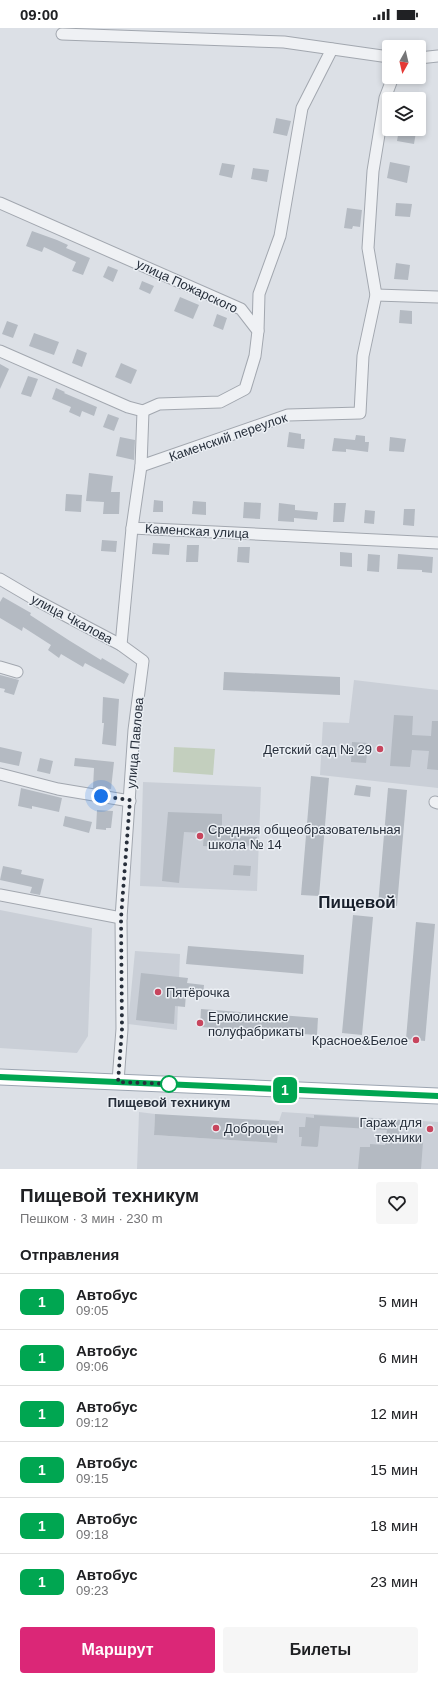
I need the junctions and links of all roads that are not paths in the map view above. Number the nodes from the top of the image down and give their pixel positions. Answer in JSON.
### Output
{"nodes":[{"id":1,"x":62,"y":34,"type":"dead end"},
{"id":2,"x":332,"y":48,"type":"junction"},
{"id":3,"x":382,"y":56,"type":"edge"},
{"id":4,"x":438,"y":56,"type":"edge"},
{"id":5,"x":426,"y":57,"type":"edge"},
{"id":6,"x":391,"y":84,"type":"edge"},
{"id":7,"x":0,"y":203,"type":"edge"},
{"id":8,"x":376,"y":295,"type":"junction"},
{"id":9,"x":438,"y":297,"type":"edge"},
{"id":10,"x":258,"y":331,"type":"junction"},
{"id":11,"x":0,"y":351,"type":"edge"},
{"id":12,"x":143,"y":411,"type":"junction"},
{"id":13,"x":141,"y":466,"type":"junction"},
{"id":14,"x":132,"y":528,"type":"junction"},
{"id":15,"x":438,"y":543,"type":"edge"},
{"id":16,"x":0,"y":579,"type":"edge"},
{"id":17,"x":121,"y":645,"type":"junction"},
{"id":18,"x":143,"y":661,"type":"joint"},
{"id":19,"x":0,"y":667,"type":"edge"},
{"id":20,"x":17,"y":672,"type":"dead end"},
{"id":21,"x":0,"y":774,"type":"edge"},
{"id":22,"x":130,"y":800,"type":"junction"},
{"id":23,"x":0,"y":895,"type":"edge"},
{"id":24,"x":121,"y":918,"type":"junction"},
{"id":25,"x":0,"y":1077,"type":"edge"},
{"id":26,"x":118,"y":1082,"type":"junction"},
{"id":27,"x":438,"y":1096,"type":"edge"}],
"edges":[{"from":1,"to":2,"type":"street"},
{"from":2,"to":3,"type":"street"},
{"from":2,"to":10,"type":"street"},
{"from":4,"to":5,"type":"street"},
{"from":6,"to":8,"type":"street","name":"Каменский переулок"},
{"from":7,"to":10,"type":"street","name":"улица Пожарского"},
{"from":8,"to":9,"type":"street"},
{"from":8,"to":13,"type":"street","name":"Каменский переулок"},
{"from":10,"to":12,"type":"street"},
{"from":11,"to":12,"type":"street"},
{"from":12,"to":13,"type":"street","name":"Каменская улица"},
{"from":13,"to":14,"type":"street","name":"Каменская улица"},
{"from":14,"to":15,"type":"street","name":"Каменская улица"},
{"from":14,"to":17,"type":"street"},
{"from":16,"to":17,"type":"street","name":"улица Чкалова"},
{"from":17,"to":18,"type":"street","name":"улица Чкалова"},
{"from":18,"to":22,"type":"street","name":"улица Павлова"},
{"from":19,"to":20,"type":"street"},
{"from":21,"to":22,"type":"street"},
{"from":22,"to":24,"type":"street","name":"улица Павлова"},
{"from":23,"to":24,"type":"street"},
{"from":24,"to":26,"type":"street","name":"улица Павлова"},
{"from":25,"to":26,"type":"main road"},
{"from":26,"to":27,"type":"main road"}]}
